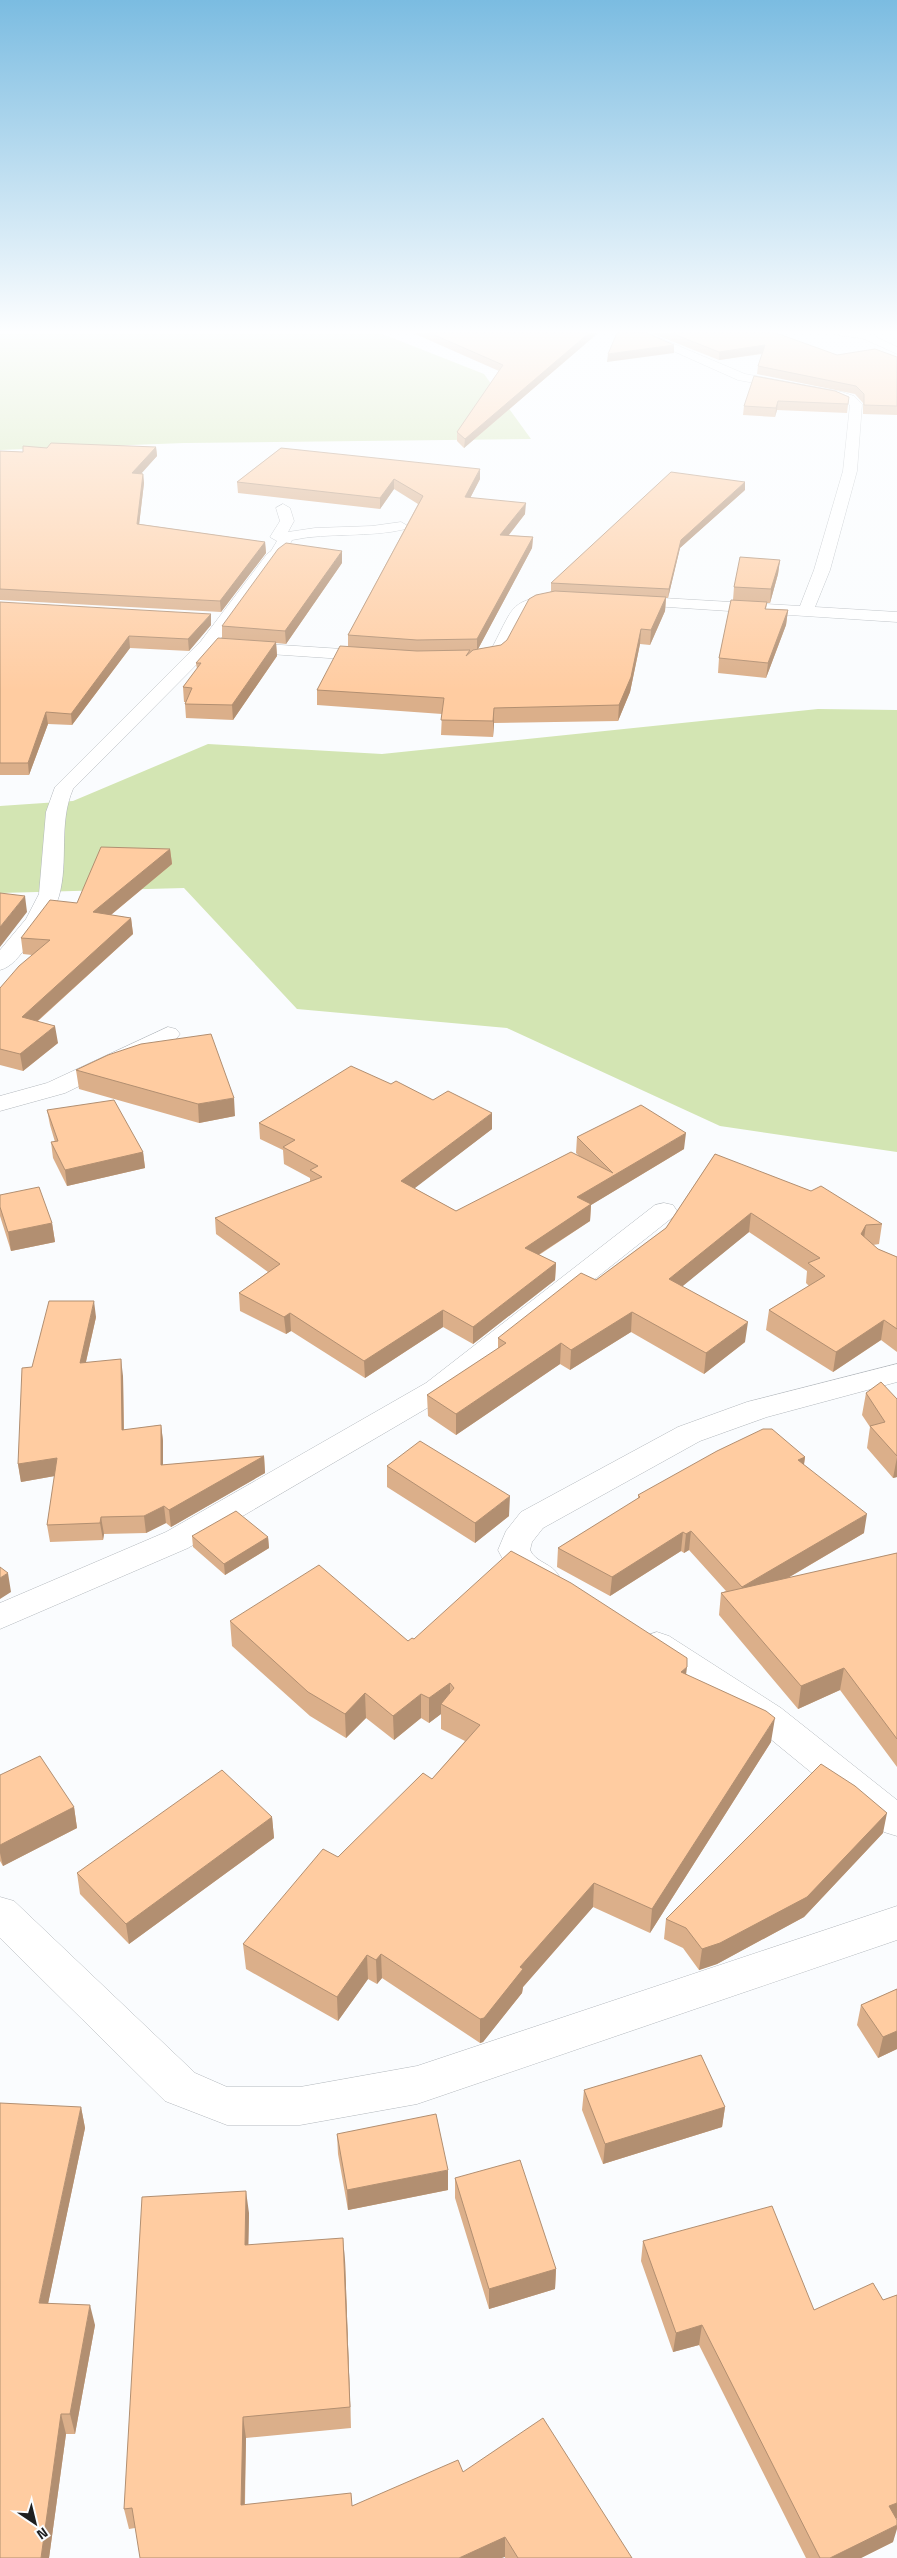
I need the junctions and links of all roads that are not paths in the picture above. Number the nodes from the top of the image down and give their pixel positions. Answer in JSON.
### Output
{"nodes":[{"id":1,"x":852,"y":452,"type":"edge"},
{"id":2,"x":283,"y":508,"type":"dead end"},
{"id":3,"x":401,"y":526,"type":"dead end"},
{"id":4,"x":287,"y":537,"type":"junction"},
{"id":5,"x":573,"y":598,"type":"edge"},
{"id":6,"x":611,"y":600,"type":"edge"},
{"id":7,"x":806,"y":611,"type":"junction"},
{"id":8,"x":897,"y":617,"type":"edge"},
{"id":9,"x":205,"y":618,"type":"edge"},
{"id":10,"x":225,"y":620,"type":"junction"},
{"id":11,"x":207,"y":645,"type":"junction"},
{"id":12,"x":388,"y":657,"type":"edge"},
{"id":13,"x":458,"y":660,"type":"edge"},
{"id":14,"x":0,"y":963,"type":"edge"},
{"id":15,"x":168,"y":1034,"type":"dead end"},
{"id":16,"x":0,"y":1104,"type":"edge"},
{"id":17,"x":664,"y":1211,"type":"dead end"},
{"id":18,"x":897,"y":1372,"type":"edge"},
{"id":19,"x":568,"y":1589,"type":"edge"},
{"id":20,"x":0,"y":1617,"type":"edge"},
{"id":21,"x":632,"y":1628,"type":"edge"},
{"id":22,"x":897,"y":1821,"type":"edge"},
{"id":23,"x":0,"y":1913,"type":"edge"},
{"id":24,"x":897,"y":1923,"type":"edge"}],
"edges":[{"from":1,"to":7,"type":"street"},
{"from":2,"to":4,"type":"street"},
{"from":3,"to":4,"type":"street"},
{"from":4,"to":10,"type":"street"},
{"from":5,"to":13,"type":"street"},
{"from":6,"to":7,"type":"street"},
{"from":7,"to":8,"type":"street"},
{"from":9,"to":10,"type":"street"},
{"from":10,"to":11,"type":"street"},
{"from":11,"to":12,"type":"street"},
{"from":11,"to":14,"type":"street"},
{"from":15,"to":16,"type":"street"},
{"from":17,"to":20,"type":"street"},
{"from":18,"to":19,"type":"street"},
{"from":21,"to":22,"type":"street"},
{"from":23,"to":24,"type":"street"}]}
